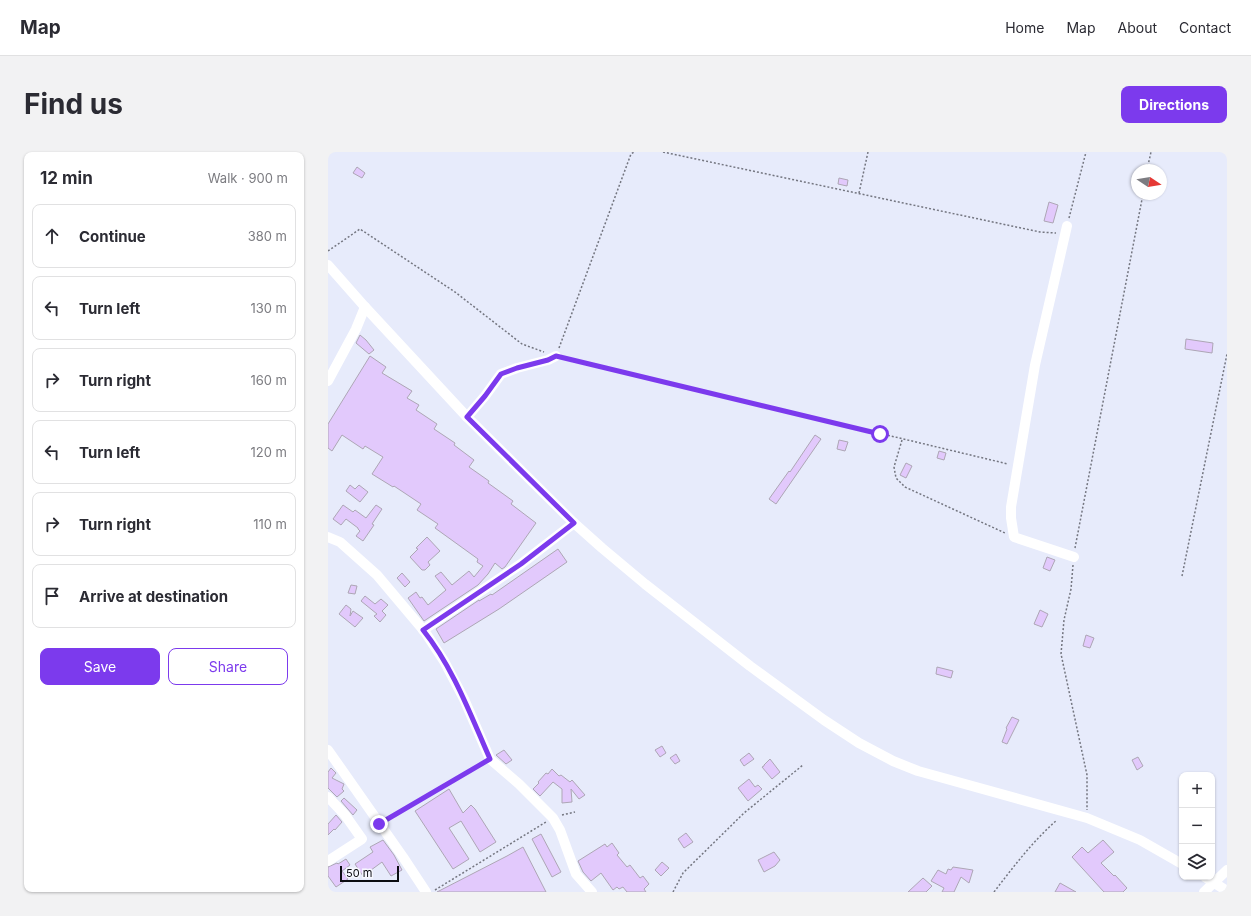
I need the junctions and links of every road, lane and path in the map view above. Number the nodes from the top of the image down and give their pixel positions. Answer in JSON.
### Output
{"nodes":[{"id":1,"x":634,"y":152,"type":"edge"},
{"id":2,"x":663,"y":152,"type":"edge"},
{"id":3,"x":868,"y":152,"type":"edge"},
{"id":4,"x":1086,"y":152,"type":"edge"},
{"id":5,"x":1151,"y":152,"type":"edge"},
{"id":6,"x":1148,"y":164,"type":"edge"},
{"id":7,"x":859,"y":194,"type":"junction"},
{"id":8,"x":1142,"y":200,"type":"edge"},
{"id":9,"x":1067,"y":226,"type":"junction"},
{"id":10,"x":328,"y":251,"type":"edge"},
{"id":11,"x":328,"y":265,"type":"edge"},
{"id":12,"x":365,"y":307,"type":"junction"},
{"id":13,"x":1227,"y":354,"type":"edge"},
{"id":14,"x":556,"y":356,"type":"junction"},
{"id":15,"x":328,"y":381,"type":"edge"},
{"id":16,"x":467,"y":417,"type":"junction"},
{"id":17,"x":902,"y":439,"type":"junction"},
{"id":18,"x":1018,"y":466,"type":"junction"},
{"id":19,"x":574,"y":523,"type":"junction"},
{"id":20,"x":328,"y":537,"type":"edge"},
{"id":21,"x":1014,"y":537,"type":"junction"},
{"id":22,"x":1074,"y":557,"type":"junction"},
{"id":23,"x":1182,"y":576,"type":"dead end"},
{"id":24,"x":423,"y":630,"type":"junction"},
{"id":25,"x":328,"y":750,"type":"edge"},
{"id":26,"x":490,"y":759,"type":"junction"},
{"id":27,"x":804,"y":765,"type":"dead end"},
{"id":28,"x":328,"y":797,"type":"edge"},
{"id":29,"x":575,"y":812,"type":"dead end"},
{"id":30,"x":1066,"y":812,"type":"junction"},
{"id":31,"x":553,"y":818,"type":"junction"},
{"id":32,"x":1087,"y":818,"type":"junction"},
{"id":33,"x":379,"y":824,"type":"junction"},
{"id":34,"x":328,"y":861,"type":"edge"},
{"id":35,"x":1179,"y":862,"type":"edge"},
{"id":36,"x":1227,"y":870,"type":"edge"},
{"id":37,"x":1215,"y":877,"type":"edge"},
{"id":38,"x":1210,"y":880,"type":"edge"},
{"id":39,"x":1227,"y":891,"type":"edge"},
{"id":40,"x":426,"y":892,"type":"edge"},
{"id":41,"x":432,"y":892,"type":"edge"},
{"id":42,"x":592,"y":892,"type":"edge"},
{"id":43,"x":673,"y":892,"type":"edge"},
{"id":44,"x":994,"y":892,"type":"edge"},
{"id":45,"x":1204,"y":892,"type":"edge"}],
"edges":[{"from":1,"to":14,"type":"path"},
{"from":2,"to":7,"type":"path"},
{"from":3,"to":7,"type":"path"},
{"from":4,"to":9,"type":"path"},
{"from":5,"to":6,"type":"path"},
{"from":7,"to":9,"type":"path"},
{"from":8,"to":22,"type":"path"},
{"from":9,"to":18,"type":"street"},
{"from":10,"to":14,"type":"path"},
{"from":11,"to":12,"type":"street"},
{"from":12,"to":15,"type":"street"},
{"from":12,"to":16,"type":"street"},
{"from":13,"to":23,"type":"path"},
{"from":14,"to":16,"type":"street"},
{"from":14,"to":17,"type":"path"},
{"from":16,"to":19,"type":"street"},
{"from":17,"to":18,"type":"path"},
{"from":17,"to":21,"type":"path"},
{"from":18,"to":21,"type":"street"},
{"from":19,"to":24,"type":"street"},
{"from":19,"to":30,"type":"street"},
{"from":20,"to":24,"type":"street"},
{"from":21,"to":22,"type":"street"},
{"from":22,"to":32,"type":"path"},
{"from":24,"to":26,"type":"street"},
{"from":25,"to":33,"type":"street"},
{"from":26,"to":31,"type":"street"},
{"from":26,"to":33,"type":"path"},
{"from":27,"to":43,"type":"path"},
{"from":28,"to":34,"type":"street"},
{"from":29,"to":31,"type":"path"},
{"from":30,"to":32,"type":"street"},
{"from":30,"to":44,"type":"path"},
{"from":31,"to":41,"type":"path"},
{"from":31,"to":42,"type":"street"},
{"from":32,"to":35,"type":"street"},
{"from":33,"to":40,"type":"street"},
{"from":36,"to":37,"type":"street"},
{"from":38,"to":39,"type":"street"},
{"from":38,"to":45,"type":"street"}]}
